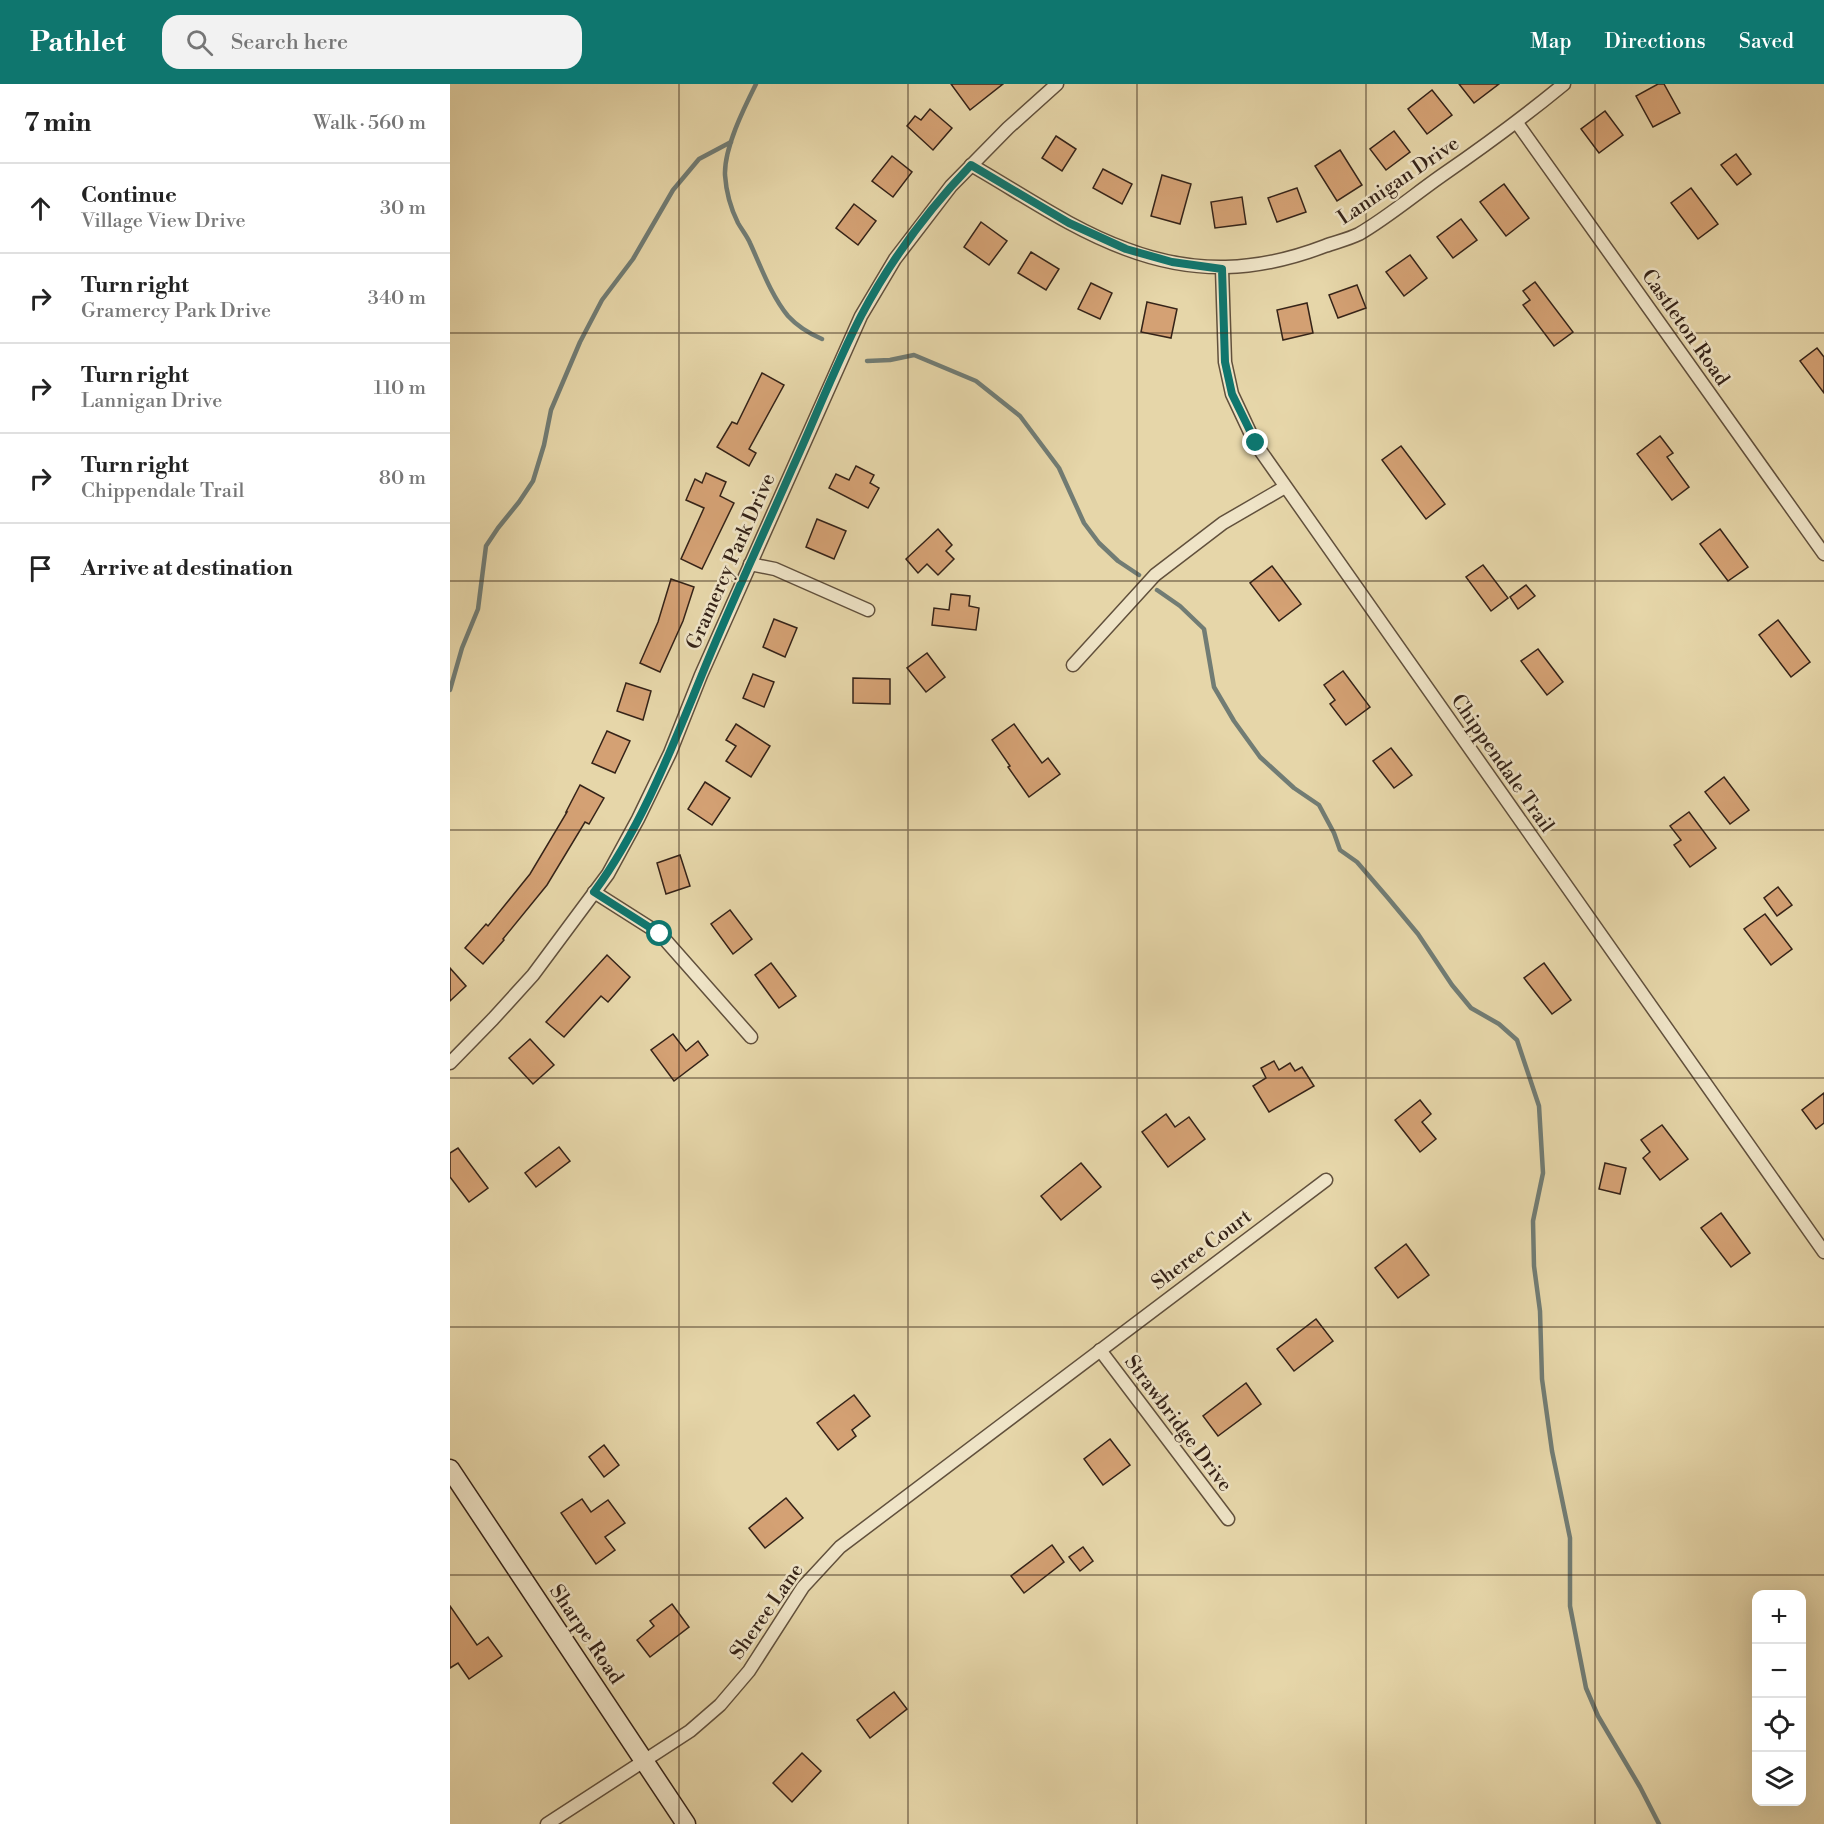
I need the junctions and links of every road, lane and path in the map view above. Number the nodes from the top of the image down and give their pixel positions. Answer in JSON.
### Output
{"nodes":[{"id":1,"x":1564,"y":84,"type":"edge"},
{"id":2,"x":1053,"y":85,"type":"edge"},
{"id":3,"x":1517,"y":123,"type":"junction"},
{"id":4,"x":971,"y":165,"type":"junction"},
{"id":5,"x":1222,"y":269,"type":"junction"},
{"id":6,"x":1285,"y":487,"type":"junction"},
{"id":7,"x":1824,"y":554,"type":"edge"},
{"id":8,"x":750,"y":564,"type":"junction"},
{"id":9,"x":868,"y":610,"type":"dead end"},
{"id":10,"x":1073,"y":666,"type":"dead end"},
{"id":11,"x":594,"y":892,"type":"junction"},
{"id":12,"x":751,"y":1037,"type":"dead end"},
{"id":13,"x":450,"y":1063,"type":"edge"},
{"id":14,"x":1326,"y":1180,"type":"dead end"},
{"id":15,"x":1824,"y":1252,"type":"edge"},
{"id":16,"x":1100,"y":1350,"type":"junction"},
{"id":17,"x":450,"y":1469,"type":"edge"},
{"id":18,"x":1228,"y":1519,"type":"dead end"},
{"id":19,"x":643,"y":1760,"type":"junction"},
{"id":20,"x":547,"y":1824,"type":"edge"},
{"id":21,"x":686,"y":1824,"type":"edge"}],
"edges":[{"from":1,"to":3,"type":"street","name":"Lannigan Drive"},
{"from":2,"to":4,"type":"street","name":"Gramercy Park Drive"},
{"from":3,"to":5,"type":"street","name":"Lannigan Drive"},
{"from":3,"to":7,"type":"street","name":"Castleton Road"},
{"from":4,"to":5,"type":"street","name":"Lannigan Drive"},
{"from":4,"to":8,"type":"street","name":"Gramercy Park Drive"},
{"from":5,"to":6,"type":"street","name":"Chippendale Trail"},
{"from":6,"to":10,"type":"street"},
{"from":6,"to":15,"type":"street","name":"Chippendale Trail"},
{"from":8,"to":9,"type":"street"},
{"from":8,"to":11,"type":"street","name":"Gramercy Park Drive"},
{"from":11,"to":12,"type":"street"},
{"from":11,"to":13,"type":"street","name":"Gramercy Park Drive"},
{"from":14,"to":16,"type":"street","name":"Sheree Court"},
{"from":16,"to":18,"type":"street","name":"Strawbridge Drive"},
{"from":16,"to":19,"type":"street","name":"Sheree Lane"},
{"from":17,"to":19,"type":"street","name":"Sharpe Road"},
{"from":19,"to":20,"type":"street","name":"Sheree Lane"},
{"from":19,"to":21,"type":"street","name":"Sharpe Road"}]}
